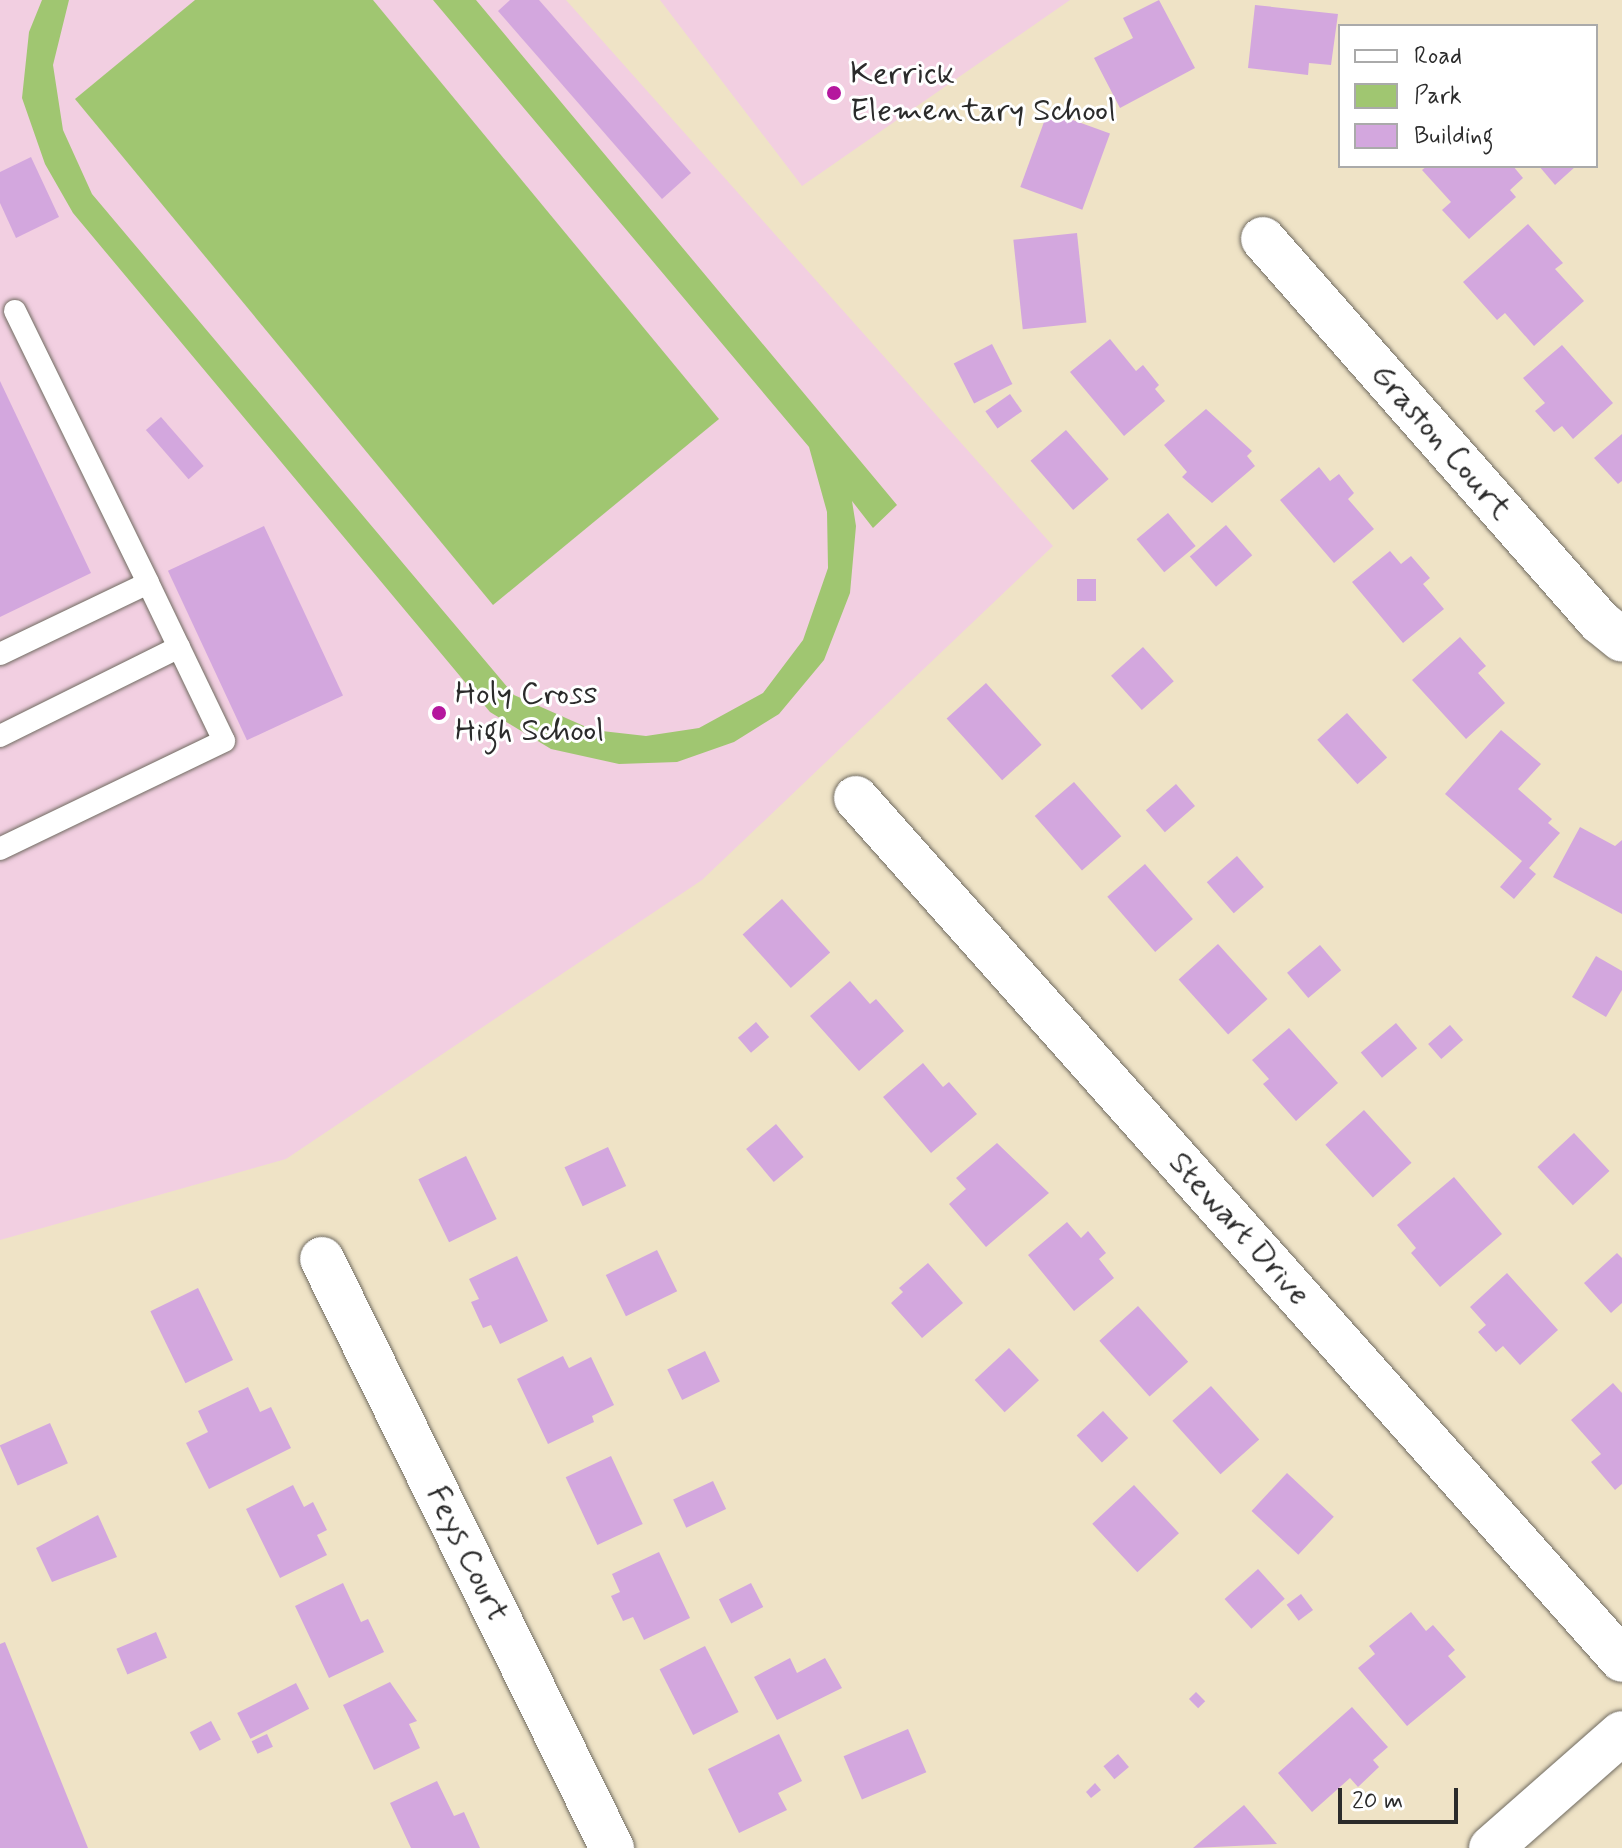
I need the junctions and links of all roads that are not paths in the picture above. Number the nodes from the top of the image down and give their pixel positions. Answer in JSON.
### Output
{"nodes":[{"id":1,"x":1263,"y":239,"type":"dead end"},
{"id":2,"x":15,"y":311,"type":"dead end"},
{"id":3,"x":148,"y":583,"type":"junction"},
{"id":4,"x":1622,"y":640,"type":"edge"},
{"id":5,"x":179,"y":647,"type":"junction"},
{"id":6,"x":0,"y":654,"type":"edge"},
{"id":7,"x":0,"y":736,"type":"edge"},
{"id":8,"x":856,"y":798,"type":"dead end"},
{"id":9,"x":0,"y":849,"type":"edge"},
{"id":10,"x":322,"y":1259,"type":"dead end"},
{"id":11,"x":1622,"y":1660,"type":"edge"},
{"id":12,"x":1622,"y":1733,"type":"edge"},
{"id":13,"x":612,"y":1848,"type":"edge"},
{"id":14,"x":1491,"y":1848,"type":"edge"}],
"edges":[{"from":1,"to":4,"type":"street","name":"Graston Court"},
{"from":2,"to":3,"type":"lane"},
{"from":3,"to":5,"type":"lane"},
{"from":3,"to":6,"type":"lane"},
{"from":5,"to":7,"type":"lane"},
{"from":5,"to":9,"type":"lane"},
{"from":8,"to":11,"type":"street","name":"Stewart Drive"},
{"from":10,"to":13,"type":"street","name":"Feys Court"},
{"from":12,"to":14,"type":"street"}]}
